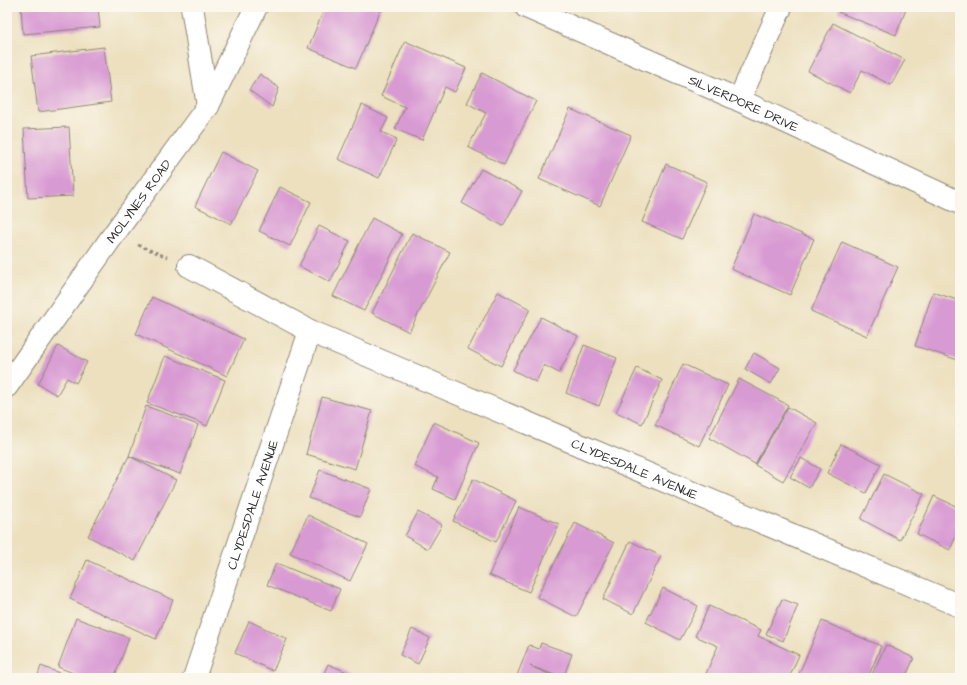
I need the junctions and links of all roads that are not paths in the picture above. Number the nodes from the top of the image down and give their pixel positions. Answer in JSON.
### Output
{"nodes":[{"id":1,"x":192,"y":7,"type":"edge"},
{"id":2,"x":256,"y":7,"type":"edge"},
{"id":3,"x":526,"y":7,"type":"edge"},
{"id":4,"x":781,"y":7,"type":"edge"},
{"id":5,"x":740,"y":100,"type":"junction"},
{"id":6,"x":208,"y":106,"type":"junction"},
{"id":7,"x":960,"y":203,"type":"edge"},
{"id":8,"x":189,"y":266,"type":"road end"},
{"id":9,"x":310,"y":331,"type":"junction"},
{"id":10,"x":7,"y":386,"type":"edge"},
{"id":11,"x":960,"y":606,"type":"edge"},
{"id":12,"x":194,"y":678,"type":"edge"}],
"edges":[{"from":1,"to":6,"type":"street"},
{"from":2,"to":6,"type":"street","name":"MOLYNES ROAD"},
{"from":3,"to":5,"type":"street","name":"SILVERDORE DRIVE"},
{"from":4,"to":5,"type":"street"},
{"from":5,"to":7,"type":"street","name":"SILVERDORE DRIVE"},
{"from":6,"to":10,"type":"street","name":"MOLYNES ROAD"},
{"from":8,"to":9,"type":"street","name":"CLYDESDALE AVENUE"},
{"from":9,"to":11,"type":"street","name":"CLYDESDALE AVENUE"},
{"from":9,"to":12,"type":"street","name":"CLYDESDALE AVENUE"}]}
